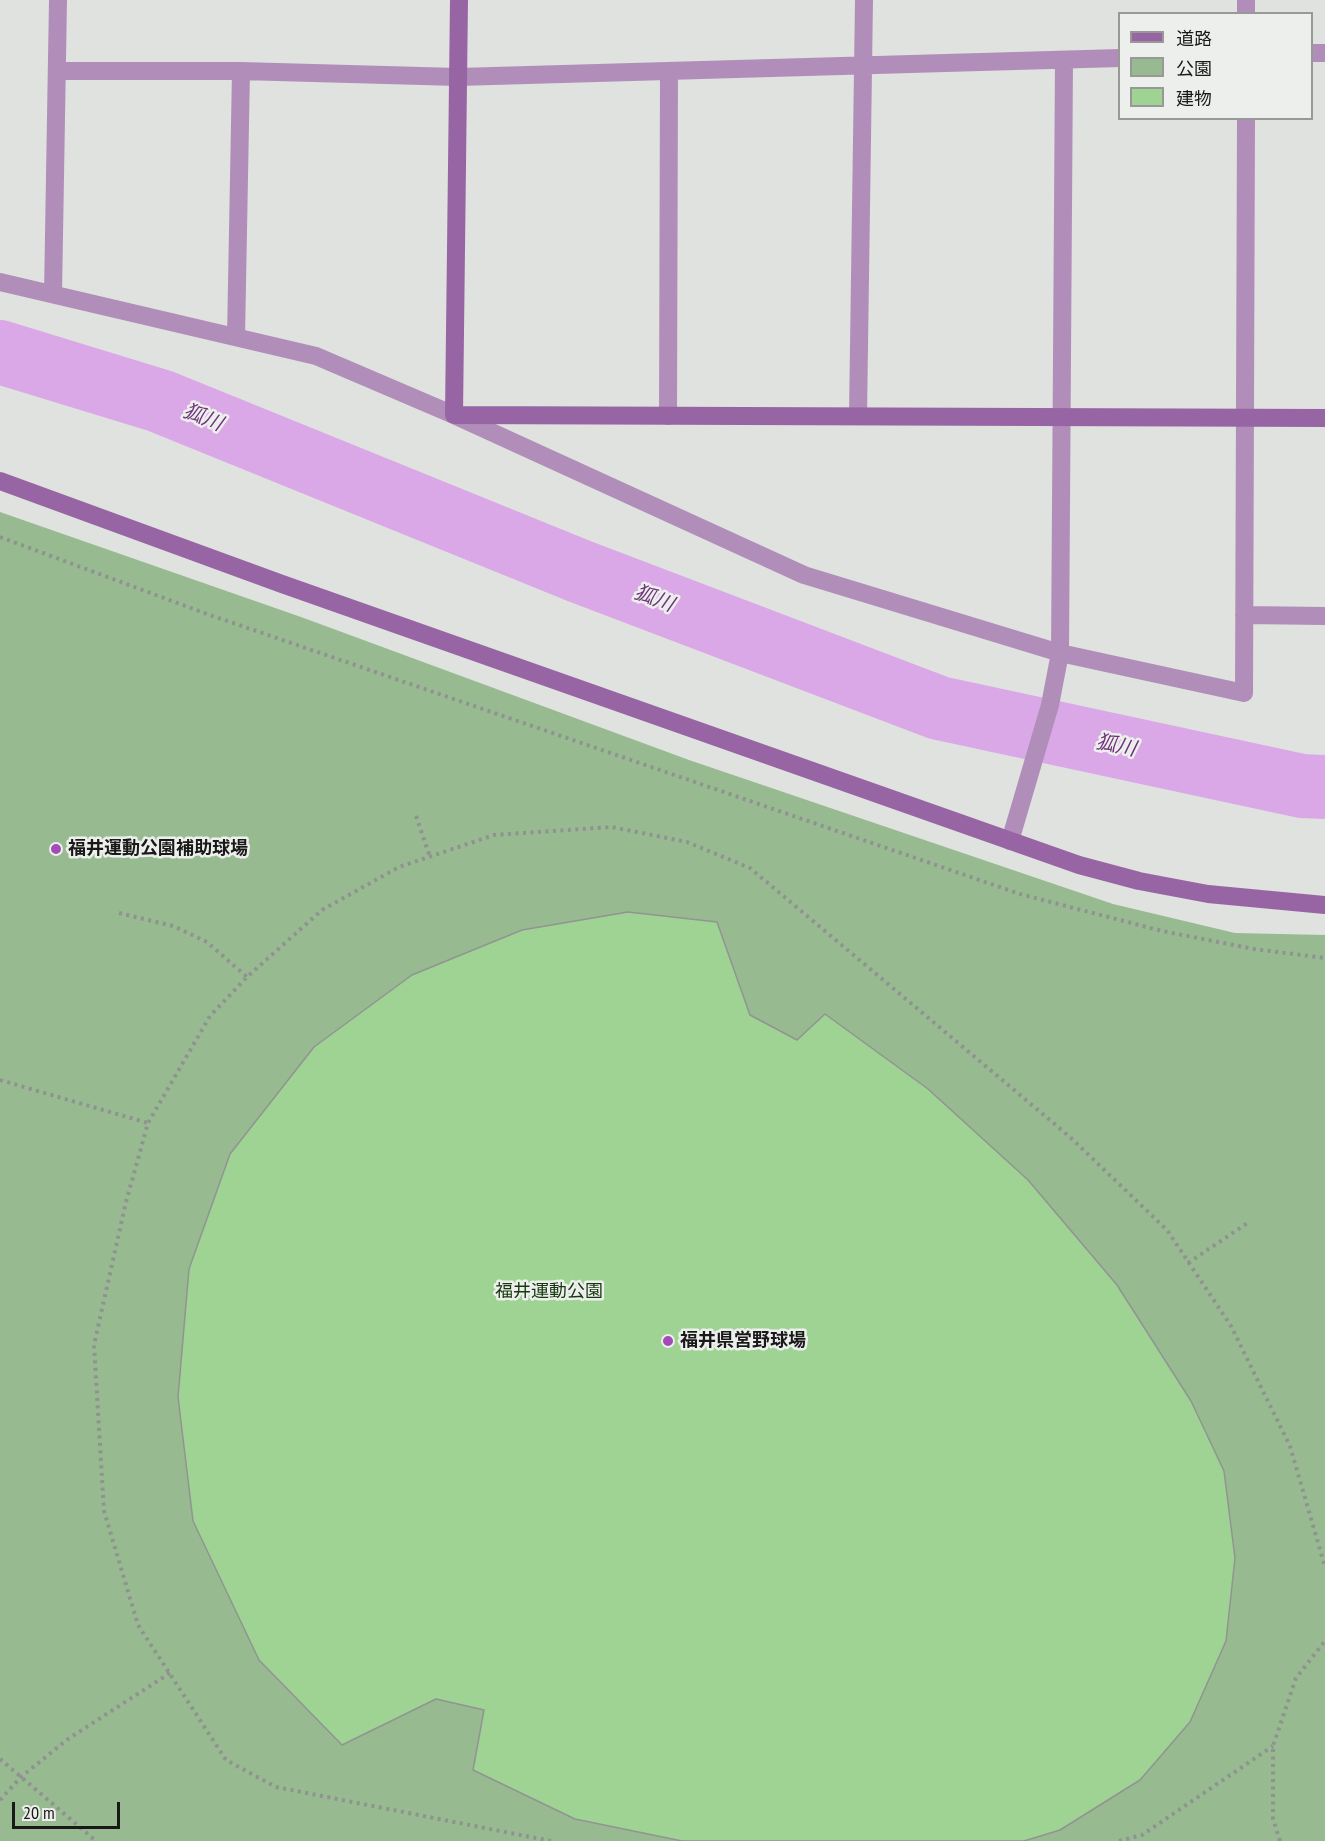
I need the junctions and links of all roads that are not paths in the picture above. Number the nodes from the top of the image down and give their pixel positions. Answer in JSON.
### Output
{"nodes":[{"id":1,"x":58,"y":0,"type":"edge"},
{"id":2,"x":459,"y":0,"type":"edge"},
{"id":3,"x":864,"y":0,"type":"edge"},
{"id":4,"x":1118,"y":58,"type":"edge"},
{"id":5,"x":1064,"y":60,"type":"junction"},
{"id":6,"x":862,"y":65,"type":"junction"},
{"id":7,"x":58,"y":71,"type":"junction"},
{"id":8,"x":241,"y":71,"type":"junction"},
{"id":9,"x":669,"y":72,"type":"junction"},
{"id":10,"x":458,"y":76,"type":"junction"},
{"id":11,"x":1246,"y":120,"type":"edge"},
{"id":12,"x":0,"y":282,"type":"edge"},
{"id":13,"x":53,"y":294,"type":"junction"},
{"id":14,"x":236,"y":337,"type":"junction"},
{"id":15,"x":454,"y":415,"type":"junction"},
{"id":16,"x":668,"y":416,"type":"junction"},
{"id":17,"x":858,"y":416,"type":"junction"},
{"id":18,"x":1063,"y":417,"type":"junction"},
{"id":19,"x":1246,"y":417,"type":"junction"},
{"id":20,"x":1325,"y":418,"type":"edge"},
{"id":21,"x":0,"y":480,"type":"edge"},
{"id":22,"x":1244,"y":615,"type":"junction"},
{"id":23,"x":1325,"y":616,"type":"edge"},
{"id":24,"x":1060,"y":652,"type":"junction"},
{"id":25,"x":1010,"y":841,"type":"junction"},
{"id":26,"x":1325,"y":905,"type":"edge"}],
"edges":[{"from":1,"to":7,"type":"street"},
{"from":2,"to":10,"type":"street"},
{"from":3,"to":6,"type":"street"},
{"from":4,"to":5,"type":"street"},
{"from":5,"to":6,"type":"street"},
{"from":5,"to":18,"type":"street"},
{"from":6,"to":9,"type":"street"},
{"from":6,"to":17,"type":"street"},
{"from":7,"to":8,"type":"street"},
{"from":7,"to":13,"type":"street"},
{"from":8,"to":10,"type":"street"},
{"from":8,"to":14,"type":"street"},
{"from":9,"to":10,"type":"street"},
{"from":9,"to":16,"type":"street"},
{"from":10,"to":15,"type":"street"},
{"from":11,"to":19,"type":"street"},
{"from":12,"to":13,"type":"street"},
{"from":13,"to":14,"type":"street"},
{"from":14,"to":15,"type":"street"},
{"from":15,"to":16,"type":"street"},
{"from":15,"to":24,"type":"street"},
{"from":16,"to":17,"type":"street"},
{"from":17,"to":18,"type":"street"},
{"from":18,"to":19,"type":"street"},
{"from":18,"to":24,"type":"street"},
{"from":19,"to":20,"type":"street"},
{"from":19,"to":22,"type":"street"},
{"from":21,"to":25,"type":"street"},
{"from":22,"to":23,"type":"street"},
{"from":22,"to":24,"type":"street"},
{"from":24,"to":25,"type":"street"},
{"from":25,"to":26,"type":"street"}]}
